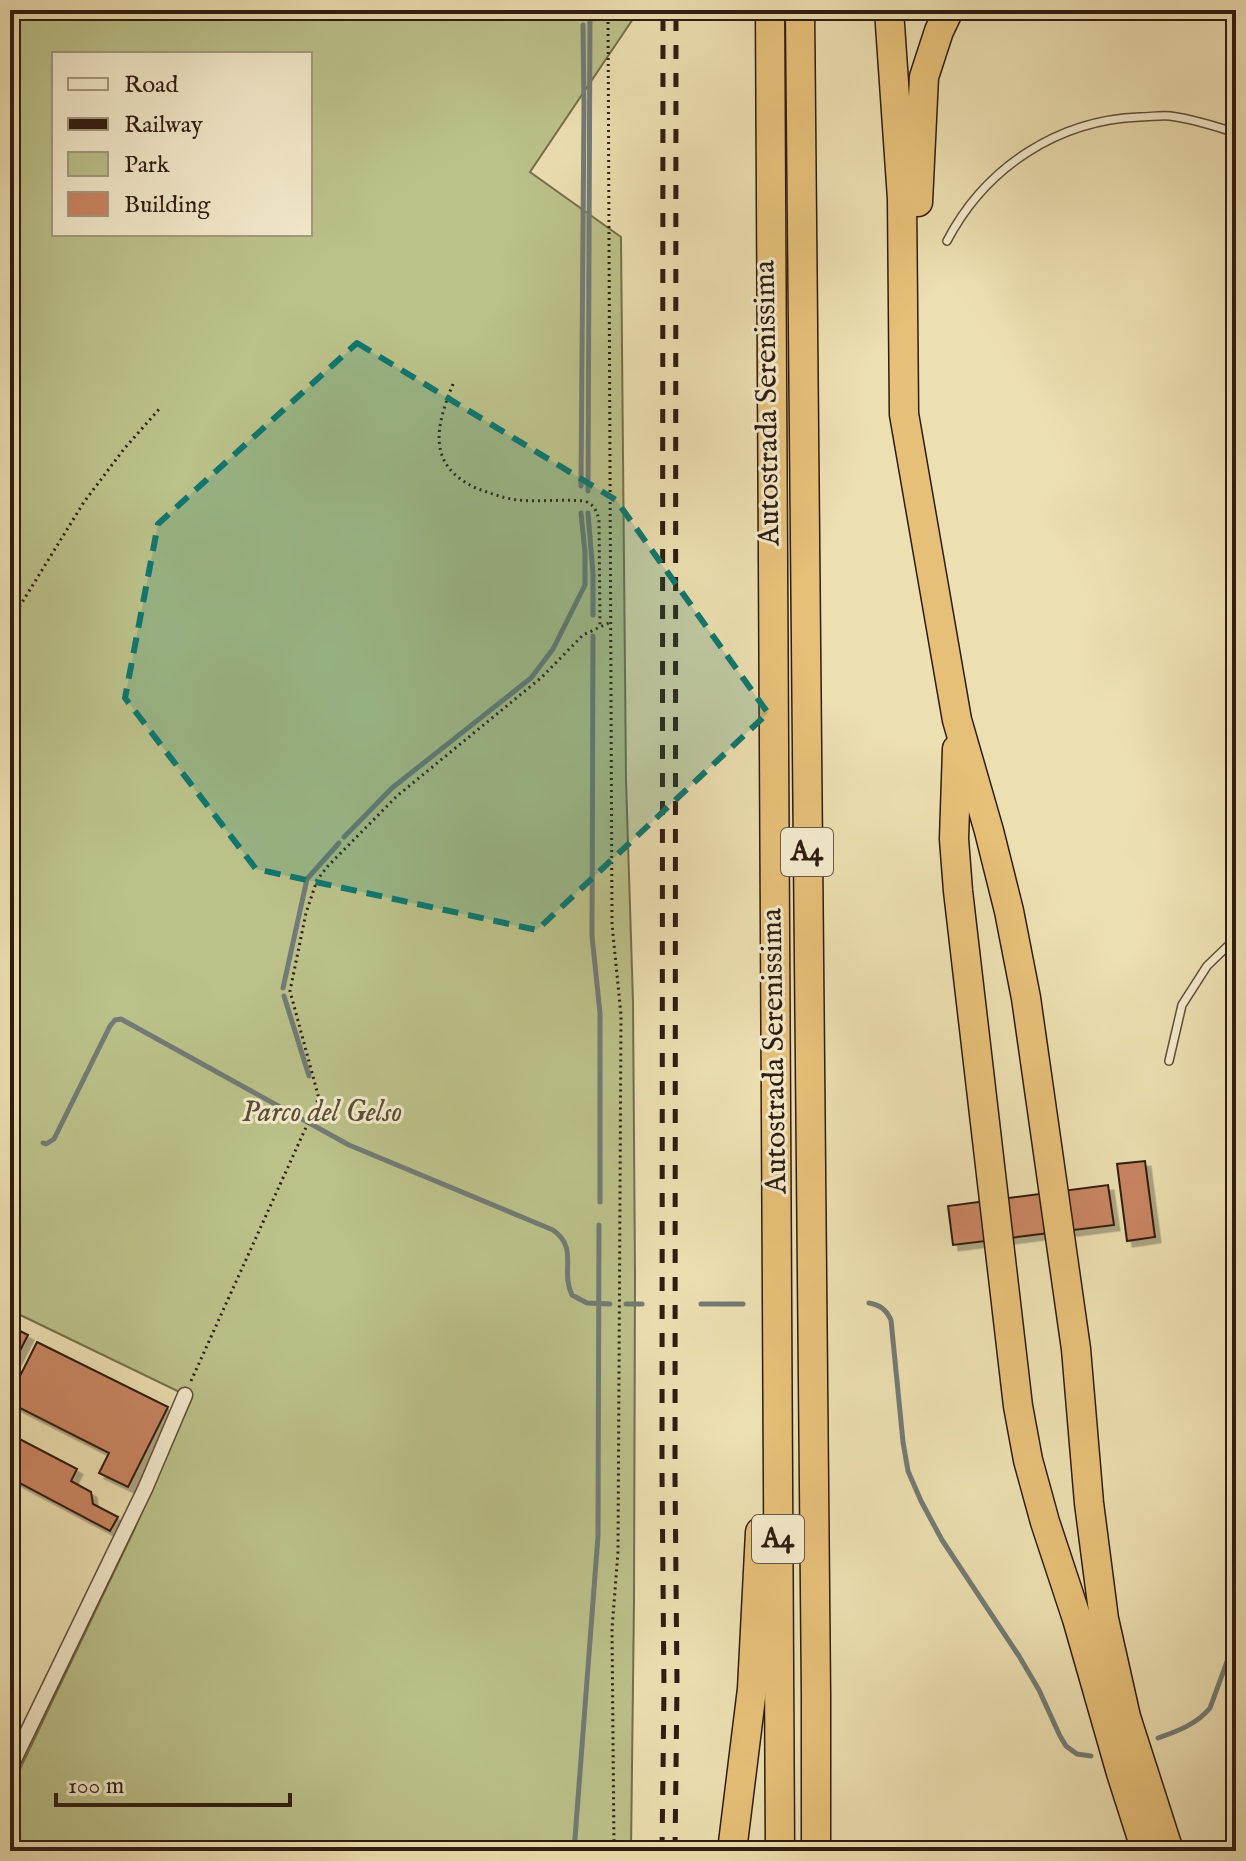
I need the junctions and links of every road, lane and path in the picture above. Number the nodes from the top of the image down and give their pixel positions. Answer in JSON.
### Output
{"nodes":[{"id":1,"x":608,"y":10,"type":"edge"},
{"id":2,"x":770,"y":10,"type":"edge"},
{"id":3,"x":800,"y":10,"type":"edge"},
{"id":4,"x":889,"y":10,"type":"edge"},
{"id":5,"x":906,"y":10,"type":"edge"},
{"id":6,"x":949,"y":10,"type":"edge"},
{"id":7,"x":1236,"y":133,"type":"edge"},
{"id":8,"x":918,"y":202,"type":"junction"},
{"id":9,"x":947,"y":241,"type":"dead end"},
{"id":10,"x":453,"y":384,"type":"dead end"},
{"id":11,"x":161,"y":407,"type":"dead end"},
{"id":12,"x":925,"y":534,"type":"junction"},
{"id":13,"x":10,"y":622,"type":"edge"},
{"id":14,"x":611,"y":622,"type":"junction"},
{"id":15,"x":600,"y":627,"type":"junction"},
{"id":16,"x":957,"y":720,"type":"junction"},
{"id":17,"x":1236,"y":938,"type":"edge"},
{"id":18,"x":1169,"y":1061,"type":"dead end"},
{"id":19,"x":776,"y":1227,"type":"junction"},
{"id":20,"x":185,"y":1395,"type":"joint"},
{"id":21,"x":816,"y":1695,"type":"junction"},
{"id":22,"x":10,"y":1768,"type":"edge"},
{"id":23,"x":614,"y":1851,"type":"edge"},
{"id":24,"x":732,"y":1851,"type":"edge"},
{"id":25,"x":780,"y":1851,"type":"edge"},
{"id":26,"x":816,"y":1851,"type":"edge"},
{"id":27,"x":834,"y":1851,"type":"edge"},
{"id":28,"x":1146,"y":1851,"type":"edge"},
{"id":29,"x":1169,"y":1851,"type":"edge"}],
"edges":[{"from":1,"to":14,"type":"path"},
{"from":2,"to":19,"type":"highway","name":"Autostrada Serenissima","number":"A4"},
{"from":3,"to":21,"type":"highway","name":"Autostrada Serenissima","number":"A4"},
{"from":4,"to":12,"type":"highway"},
{"from":5,"to":8,"type":"highway"},
{"from":6,"to":8,"type":"highway"},
{"from":7,"to":9,"type":"lane"},
{"from":8,"to":12,"type":"highway"},
{"from":10,"to":15,"type":"path"},
{"from":11,"to":13,"type":"path"},
{"from":12,"to":16,"type":"highway"},
{"from":14,"to":15,"type":"path"},
{"from":14,"to":23,"type":"path"},
{"from":15,"to":20,"type":"path"},
{"from":16,"to":28,"type":"highway"},
{"from":16,"to":29,"type":"highway"},
{"from":17,"to":18,"type":"lane"},
{"from":19,"to":24,"type":"highway"},
{"from":19,"to":25,"type":"highway","name":"Autostrada Serenissima","number":"A4"},
{"from":20,"to":22,"type":"street"},
{"from":21,"to":26,"type":"highway","name":"Autostrada Serenissima","number":"A4"},
{"from":21,"to":27,"type":"highway"}]}
